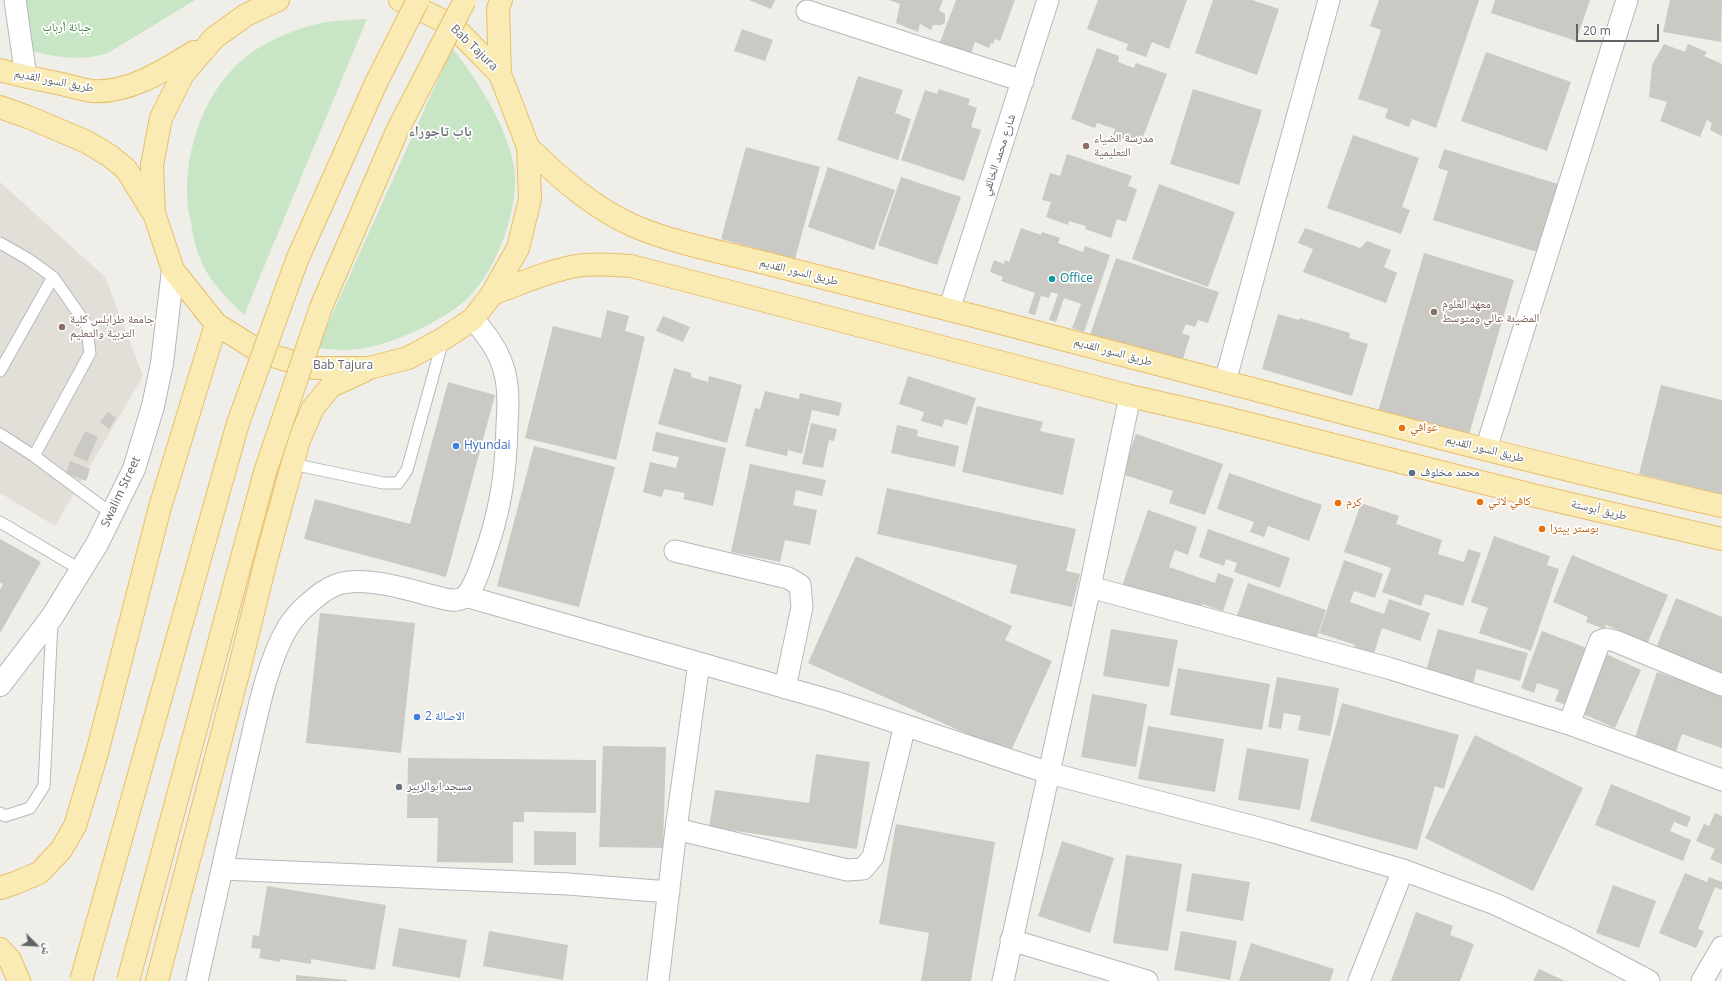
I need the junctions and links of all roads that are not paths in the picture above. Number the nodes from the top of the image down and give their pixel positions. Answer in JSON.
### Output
{"nodes":[{"id":1,"x":15,"y":0,"type":"edge"},
{"id":2,"x":278,"y":0,"type":"edge"},
{"id":3,"x":400,"y":0,"type":"edge"},
{"id":4,"x":418,"y":0,"type":"edge"},
{"id":5,"x":465,"y":0,"type":"edge"},
{"id":6,"x":501,"y":0,"type":"edge"},
{"id":7,"x":1048,"y":0,"type":"edge"},
{"id":8,"x":1329,"y":0,"type":"edge"},
{"id":9,"x":1627,"y":0,"type":"edge"},
{"id":10,"x":807,"y":10,"type":"dead end"},
{"id":11,"x":214,"y":38,"type":"junction"},
{"id":12,"x":0,"y":70,"type":"edge"},
{"id":13,"x":500,"y":74,"type":"junction"},
{"id":14,"x":26,"y":77,"type":"junction"},
{"id":15,"x":1023,"y":81,"type":"junction"},
{"id":16,"x":0,"y":107,"type":"edge"},
{"id":17,"x":528,"y":147,"type":"junction"},
{"id":18,"x":154,"y":213,"type":"junction"},
{"id":19,"x":0,"y":243,"type":"edge"},
{"id":20,"x":173,"y":270,"type":"junction"},
{"id":21,"x":53,"y":277,"type":"junction"},
{"id":22,"x":492,"y":294,"type":"junction"},
{"id":23,"x":949,"y":310,"type":"junction"},
{"id":24,"x":473,"y":319,"type":"junction"},
{"id":25,"x":216,"y":324,"type":"junction"},
{"id":26,"x":443,"y":339,"type":"junction"},
{"id":27,"x":369,"y":368,"type":"junction"},
{"id":28,"x":0,"y":372,"type":"edge"},
{"id":29,"x":1226,"y":382,"type":"junction"},
{"id":30,"x":1130,"y":396,"type":"junction"},
{"id":31,"x":0,"y":434,"type":"edge"},
{"id":32,"x":1486,"y":449,"type":"junction"},
{"id":33,"x":34,"y":456,"type":"junction"},
{"id":34,"x":292,"y":464,"type":"junction"},
{"id":35,"x":1722,"y":506,"type":"edge"},
{"id":36,"x":112,"y":514,"type":"junction"},
{"id":37,"x":0,"y":522,"type":"edge"},
{"id":38,"x":1722,"y":539,"type":"edge"},
{"id":39,"x":675,"y":551,"type":"dead end"},
{"id":40,"x":81,"y":570,"type":"junction"},
{"id":41,"x":1090,"y":587,"type":"junction"},
{"id":42,"x":465,"y":596,"type":"junction"},
{"id":43,"x":52,"y":617,"type":"junction"},
{"id":44,"x":699,"y":663,"type":"junction"},
{"id":45,"x":1722,"y":685,"type":"edge"},
{"id":46,"x":0,"y":686,"type":"edge"},
{"id":47,"x":785,"y":688,"type":"junction"},
{"id":48,"x":1569,"y":724,"type":"junction"},
{"id":49,"x":905,"y":725,"type":"junction"},
{"id":50,"x":1049,"y":773,"type":"junction"},
{"id":51,"x":1722,"y":780,"type":"edge"},
{"id":52,"x":0,"y":813,"type":"edge"},
{"id":53,"x":676,"y":829,"type":"junction"},
{"id":54,"x":222,"y":869,"type":"junction"},
{"id":55,"x":1403,"y":870,"type":"junction"},
{"id":56,"x":0,"y":888,"type":"edge"},
{"id":57,"x":669,"y":892,"type":"junction"},
{"id":58,"x":1012,"y":940,"type":"junction"},
{"id":59,"x":1722,"y":946,"type":"edge"},
{"id":60,"x":0,"y":949,"type":"edge"},
{"id":61,"x":1639,"y":979,"type":"edge"},
{"id":62,"x":19,"y":981,"type":"edge"},
{"id":63,"x":81,"y":981,"type":"edge"},
{"id":64,"x":128,"y":981,"type":"edge"},
{"id":65,"x":157,"y":981,"type":"edge"},
{"id":66,"x":197,"y":981,"type":"edge"},
{"id":67,"x":658,"y":981,"type":"edge"},
{"id":68,"x":1004,"y":981,"type":"edge"},
{"id":69,"x":1148,"y":981,"type":"edge"},
{"id":70,"x":1360,"y":981,"type":"edge"},
{"id":71,"x":1702,"y":981,"type":"edge"}],
"edges":[{"from":1,"to":14,"type":"street"},
{"from":2,"to":11,"type":"main road","name":"Bab Tajura"},
{"from":3,"to":13,"type":"main road","name":"Bab Tajura"},
{"from":4,"to":63,"type":"main road","bridge":true},
{"from":5,"to":64,"type":"main road","bridge":true},
{"from":6,"to":13,"type":"main road"},
{"from":7,"to":15,"type":"street","name":"شارع محمد الخالقي"},
{"from":8,"to":29,"type":"street"},
{"from":9,"to":32,"type":"street"},
{"from":10,"to":15,"type":"street"},
{"from":11,"to":14,"type":"main road","name":"طريق السور القديم"},
{"from":11,"to":18,"type":"main road","name":"Bab Tajura"},
{"from":12,"to":14,"type":"main road","name":"طريق السور القديم"},
{"from":13,"to":17,"type":"main road","name":"Bab Tajura"},
{"from":15,"to":23,"type":"street","name":"شارع محمد الخالقي"},
{"from":16,"to":18,"type":"main road"},
{"from":17,"to":22,"type":"main road","name":"Bab Tajura"},
{"from":17,"to":23,"type":"main road","name":"طريق السور القديم"},
{"from":18,"to":20,"type":"main road","name":"Bab Tajura"},
{"from":19,"to":21,"type":"lane"},
{"from":20,"to":25,"type":"main road","name":"Bab Tajura"},
{"from":20,"to":36,"type":"main road","name":"Swalim Street"},
{"from":21,"to":28,"type":"lane"},
{"from":21,"to":33,"type":"lane"},
{"from":22,"to":24,"type":"main road","name":"Bab Tajura"},
{"from":22,"to":30,"type":"main road"},
{"from":23,"to":29,"type":"main road","name":"طريق السور القديم"},
{"from":24,"to":26,"type":"main road","name":"Bab Tajura"},
{"from":24,"to":42,"type":"street"},
{"from":25,"to":27,"type":"main road","name":"Bab Tajura"},
{"from":25,"to":56,"type":"main road"},
{"from":26,"to":27,"type":"main road","name":"Bab Tajura"},
{"from":26,"to":34,"type":"lane"},
{"from":27,"to":34,"type":"main road"},
{"from":29,"to":32,"type":"main road","name":"طريق السور القديم"},
{"from":30,"to":38,"type":"main road","name":"طريق أبوستة"},
{"from":30,"to":41,"type":"street"},
{"from":31,"to":33,"type":"lane"},
{"from":32,"to":35,"type":"main road","name":"طريق السور القديم"},
{"from":33,"to":36,"type":"lane"},
{"from":34,"to":65,"type":"main road"},
{"from":36,"to":40,"type":"main road","name":"Swalim Street"},
{"from":37,"to":40,"type":"lane"},
{"from":39,"to":47,"type":"street"},
{"from":40,"to":43,"type":"main road","name":"Swalim Street"},
{"from":41,"to":48,"type":"street"},
{"from":41,"to":50,"type":"street"},
{"from":42,"to":44,"type":"street"},
{"from":42,"to":54,"type":"street"},
{"from":43,"to":46,"type":"main road","name":"Swalim Street"},
{"from":43,"to":52,"type":"lane"},
{"from":44,"to":47,"type":"street"},
{"from":44,"to":53,"type":"street"},
{"from":45,"to":48,"type":"street"},
{"from":47,"to":49,"type":"street"},
{"from":48,"to":51,"type":"street"},
{"from":49,"to":50,"type":"street"},
{"from":49,"to":53,"type":"street"},
{"from":50,"to":55,"type":"street"},
{"from":50,"to":58,"type":"street"},
{"from":53,"to":57,"type":"street"},
{"from":54,"to":57,"type":"street"},
{"from":54,"to":66,"type":"street"},
{"from":55,"to":61,"type":"street"},
{"from":55,"to":70,"type":"street"},
{"from":57,"to":67,"type":"street"},
{"from":58,"to":68,"type":"street"},
{"from":58,"to":69,"type":"street"},
{"from":59,"to":71,"type":"street"},
{"from":60,"to":62,"type":"main road"}]}
